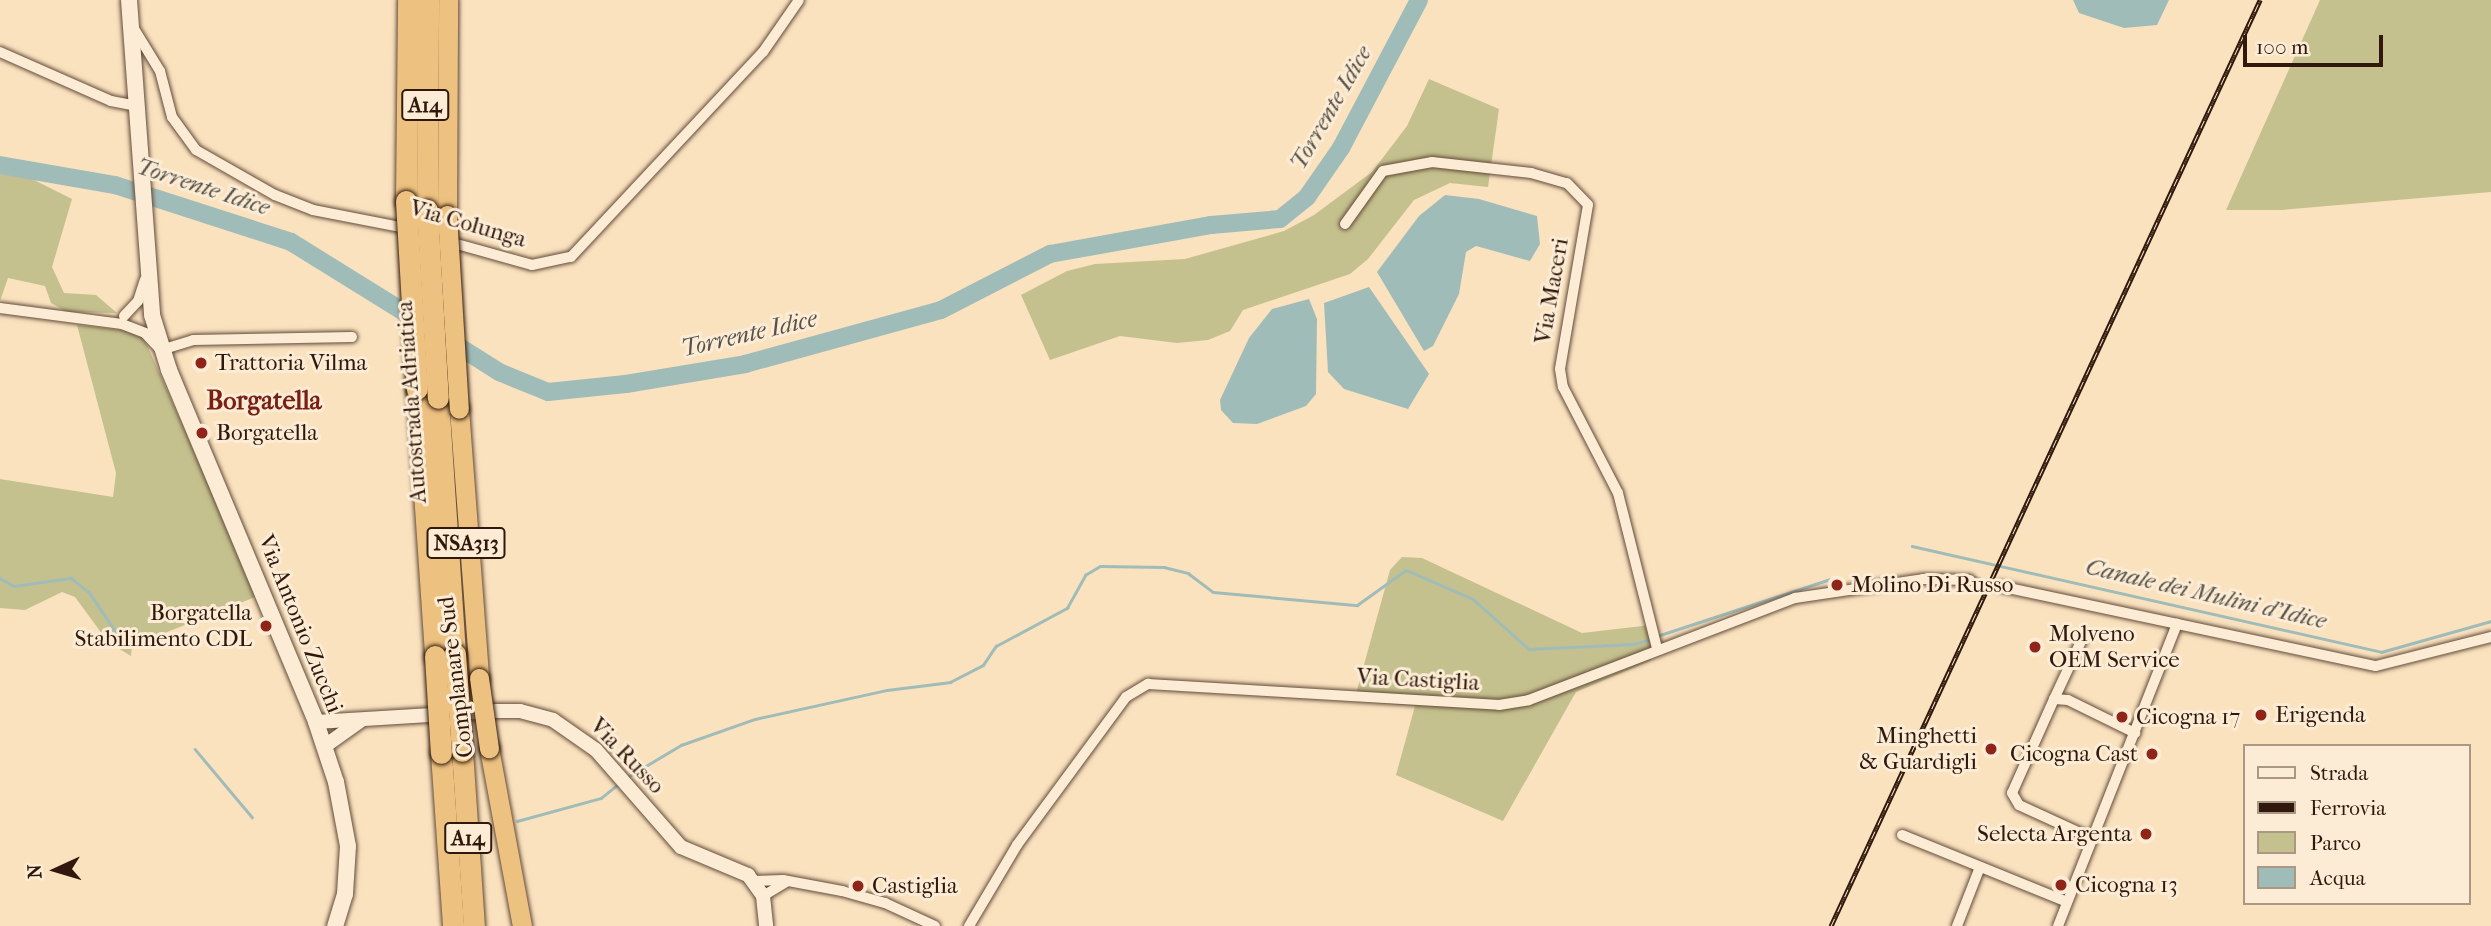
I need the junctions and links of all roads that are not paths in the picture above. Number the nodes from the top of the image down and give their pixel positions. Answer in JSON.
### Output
{"nodes":[{"id":1,"x":130,"y":0,"type":"edge"},
{"id":2,"x":408,"y":0,"type":"edge"},
{"id":3,"x":428,"y":0,"type":"edge"},
{"id":4,"x":448,"y":0,"type":"edge"},
{"id":5,"x":799,"y":0,"type":"edge"},
{"id":6,"x":131,"y":22,"type":"junction"},
{"id":7,"x":0,"y":52,"type":"edge"},
{"id":8,"x":151,"y":54,"type":"junction"},
{"id":9,"x":133,"y":60,"type":"junction"},
{"id":10,"x":160,"y":71,"type":"junction"},
{"id":11,"x":136,"y":106,"type":"junction"},
{"id":12,"x":437,"y":213,"type":"junction"},
{"id":13,"x":1345,"y":224,"type":"dead end"},
{"id":14,"x":146,"y":271,"type":"junction"},
{"id":15,"x":0,"y":308,"type":"edge"},
{"id":16,"x":152,"y":315,"type":"junction"},
{"id":17,"x":119,"y":321,"type":"junction"},
{"id":18,"x":352,"y":338,"type":"dead end"},
{"id":19,"x":161,"y":350,"type":"junction"},
{"id":20,"x":1970,"y":580,"type":"tunnel mouth"},
{"id":21,"x":1999,"y":586,"type":"tunnel mouth"},
{"id":22,"x":2177,"y":624,"type":"junction"},
{"id":23,"x":2083,"y":637,"type":"dead end"},
{"id":24,"x":2491,"y":637,"type":"edge"},
{"id":25,"x":1655,"y":641,"type":"junction"},
{"id":26,"x":445,"y":655,"type":"junction"},
{"id":27,"x":2054,"y":699,"type":"junction"},
{"id":28,"x":365,"y":720,"type":"junction"},
{"id":29,"x":316,"y":722,"type":"junction"},
{"id":30,"x":2135,"y":733,"type":"junction"},
{"id":31,"x":324,"y":746,"type":"junction"},
{"id":32,"x":452,"y":752,"type":"junction"},
{"id":33,"x":1902,"y":835,"type":"dead end"},
{"id":34,"x":2091,"y":838,"type":"junction"},
{"id":35,"x":1980,"y":867,"type":"junction"},
{"id":36,"x":754,"y":881,"type":"junction"},
{"id":37,"x":791,"y":881,"type":"junction"},
{"id":38,"x":763,"y":896,"type":"junction"},
{"id":39,"x":2067,"y":902,"type":"junction"},
{"id":40,"x":335,"y":926,"type":"edge"},
{"id":41,"x":453,"y":926,"type":"edge"},
{"id":42,"x":474,"y":926,"type":"edge"},
{"id":43,"x":522,"y":926,"type":"edge"},
{"id":44,"x":766,"y":926,"type":"edge"},
{"id":45,"x":935,"y":926,"type":"edge"},
{"id":46,"x":969,"y":926,"type":"edge"},
{"id":47,"x":1957,"y":926,"type":"edge"},
{"id":48,"x":2057,"y":926,"type":"edge"}],
"edges":[{"from":1,"to":6,"type":"main road","name":"Via Antonio Zucchi"},
{"from":2,"to":26,"type":"highway","name":"Autostrada Adriatica","number":"A14","bridge":true},
{"from":3,"to":12,"type":"highway","name":"Autostrada Adriatica","number":"A14"},
{"from":4,"to":12,"type":"highway","name":"Complanare Sud","number":"NSA313"},
{"from":5,"to":10,"type":"street","name":"Via Colunga"},
{"from":6,"to":8,"type":"street","name":"Via Colunga"},
{"from":6,"to":9,"type":"main road","name":"Via Antonio Zucchi"},
{"from":7,"to":11,"type":"street"},
{"from":8,"to":9,"type":"street"},
{"from":8,"to":10,"type":"street","name":"Via Colunga"},
{"from":9,"to":10,"type":"street"},
{"from":9,"to":11,"type":"main road","name":"Via Antonio Zucchi"},
{"from":11,"to":14,"type":"main road","name":"Via Antonio Zucchi"},
{"from":12,"to":26,"type":"highway","name":"Autostrada Adriatica","number":"A14","bridge":true},
{"from":12,"to":43,"type":"highway","name":"Complanare Sud","number":"NSA313","bridge":true},
{"from":13,"to":25,"type":"street","name":"Via Maceri"},
{"from":14,"to":16,"type":"main road","name":"Via Antonio Zucchi"},
{"from":14,"to":17,"type":"street","name":"Via Antonio Zucchi"},
{"from":15,"to":17,"type":"street","name":"Via Antonio Zucchi"},
{"from":16,"to":17,"type":"street","name":"Via Antonio Zucchi"},
{"from":16,"to":19,"type":"main road","name":"Via Antonio Zucchi"},
{"from":17,"to":19,"type":"street","name":"Via Antonio Zucchi"},
{"from":18,"to":19,"type":"street"},
{"from":19,"to":29,"type":"main road","name":"Via Antonio Zucchi"},
{"from":20,"to":25,"type":"street","name":"Via Castiglia"},
{"from":21,"to":22,"type":"street"},
{"from":22,"to":24,"type":"street"},
{"from":22,"to":30,"type":"street"},
{"from":23,"to":27,"type":"street"},
{"from":25,"to":46,"type":"street","name":"Via Castiglia"},
{"from":26,"to":32,"type":"highway","name":"Autostrada Adriatica","number":"A14","bridge":true},
{"from":27,"to":30,"type":"street"},
{"from":27,"to":34,"type":"street"},
{"from":28,"to":29,"type":"street","name":"Via Russo"},
{"from":28,"to":31,"type":"street","name":"Via Russo"},
{"from":28,"to":36,"type":"street","name":"Via Russo"},
{"from":29,"to":31,"type":"main road","name":"Via Antonio Zucchi"},
{"from":30,"to":34,"type":"street"},
{"from":31,"to":40,"type":"main road","name":"Via Antonio Zucchi"},
{"from":32,"to":41,"type":"highway","name":"Autostrada Adriatica","number":"A14"},
{"from":32,"to":42,"type":"highway","name":"Autostrada Adriatica","number":"A14"},
{"from":33,"to":35,"type":"street"},
{"from":34,"to":39,"type":"street"},
{"from":35,"to":39,"type":"street"},
{"from":35,"to":47,"type":"street"},
{"from":36,"to":37,"type":"street"},
{"from":36,"to":38,"type":"street","name":"Via Russo"},
{"from":37,"to":38,"type":"street"},
{"from":37,"to":45,"type":"street"},
{"from":38,"to":44,"type":"street"},
{"from":39,"to":48,"type":"street"}]}
